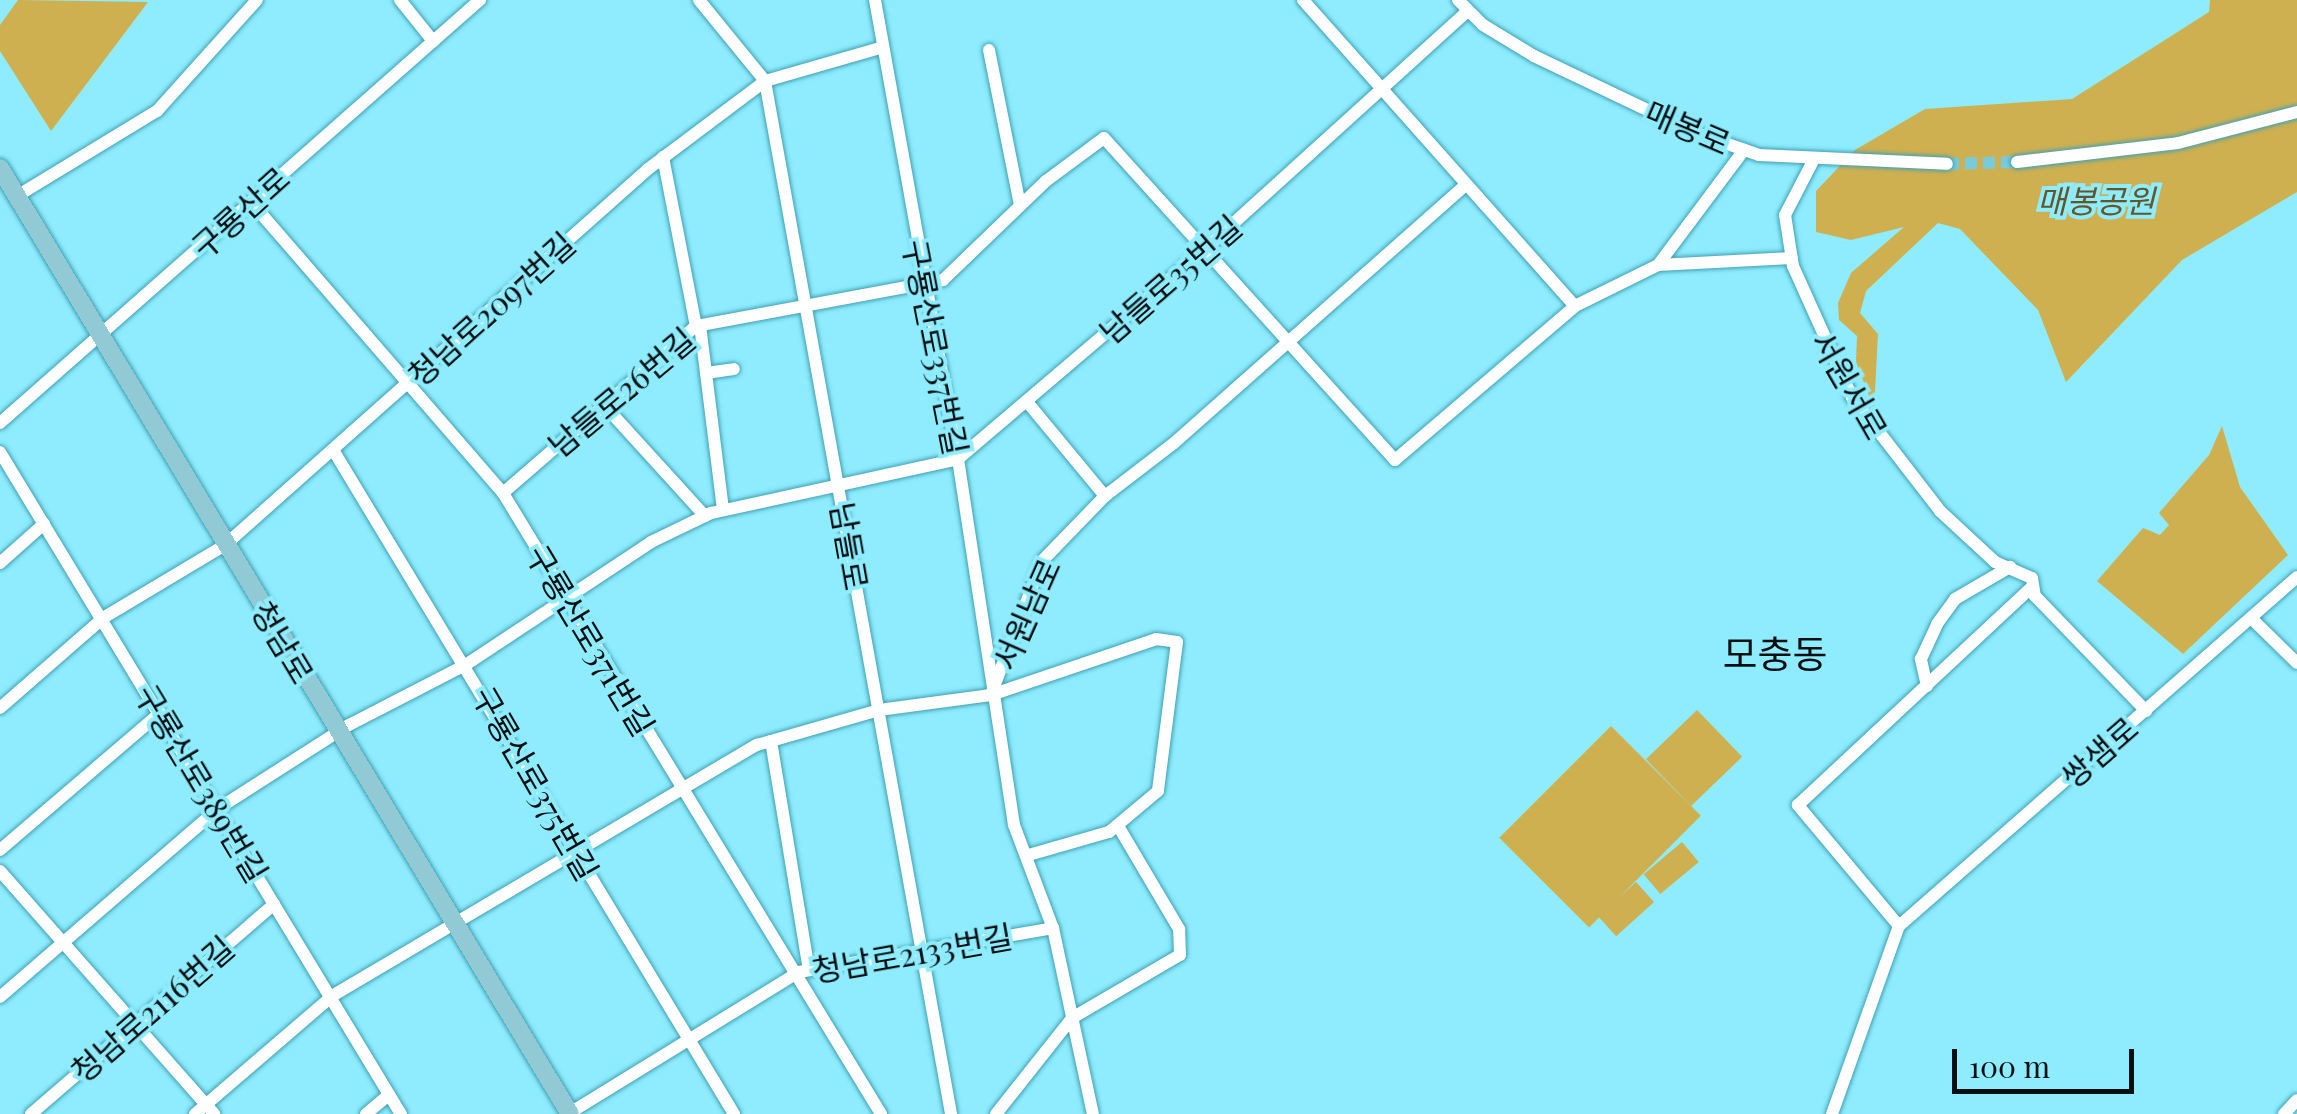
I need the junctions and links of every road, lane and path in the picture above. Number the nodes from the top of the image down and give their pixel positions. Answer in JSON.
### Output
{"nodes":[{"id":1,"x":257,"y":0,"type":"edge"},
{"id":2,"x":400,"y":0,"type":"edge"},
{"id":3,"x":480,"y":0,"type":"edge"},
{"id":4,"x":700,"y":0,"type":"edge"},
{"id":5,"x":874,"y":0,"type":"edge"},
{"id":6,"x":1303,"y":0,"type":"edge"},
{"id":7,"x":1458,"y":0,"type":"edge"},
{"id":8,"x":1468,"y":11,"type":"junction"},
{"id":9,"x":434,"y":41,"type":"junction"},
{"id":10,"x":880,"y":48,"type":"junction"},
{"id":11,"x":989,"y":50,"type":"dead end"},
{"id":12,"x":764,"y":81,"type":"junction"},
{"id":13,"x":1379,"y":90,"type":"junction"},
{"id":14,"x":2297,"y":112,"type":"edge"},
{"id":15,"x":1744,"y":150,"type":"junction"},
{"id":16,"x":664,"y":158,"type":"junction"},
{"id":17,"x":1814,"y":159,"type":"junction"},
{"id":18,"x":2017,"y":162,"type":"tunnel mouth"},
{"id":19,"x":1947,"y":164,"type":"tunnel mouth"},
{"id":20,"x":0,"y":168,"type":"edge"},
{"id":21,"x":1464,"y":186,"type":"junction"},
{"id":22,"x":17,"y":196,"type":"junction"},
{"id":23,"x":251,"y":202,"type":"junction"},
{"id":24,"x":1020,"y":205,"type":"junction"},
{"id":25,"x":1204,"y":250,"type":"junction"},
{"id":26,"x":1792,"y":258,"type":"junction"},
{"id":27,"x":1658,"y":264,"type":"junction"},
{"id":28,"x":923,"y":284,"type":"junction"},
{"id":29,"x":808,"y":300,"type":"junction"},
{"id":30,"x":1575,"y":306,"type":"junction"},
{"id":31,"x":698,"y":325,"type":"junction"},
{"id":32,"x":99,"y":338,"type":"junction"},
{"id":33,"x":1287,"y":340,"type":"junction"},
{"id":34,"x":734,"y":369,"type":"dead end"},
{"id":35,"x":706,"y":374,"type":"junction"},
{"id":36,"x":408,"y":383,"type":"junction"},
{"id":37,"x":1028,"y":403,"type":"junction"},
{"id":38,"x":604,"y":405,"type":"junction"},
{"id":39,"x":0,"y":423,"type":"edge"},
{"id":40,"x":0,"y":452,"type":"edge"},
{"id":41,"x":334,"y":453,"type":"junction"},
{"id":42,"x":958,"y":459,"type":"junction"},
{"id":43,"x":838,"y":482,"type":"junction"},
{"id":44,"x":503,"y":493,"type":"junction"},
{"id":45,"x":1105,"y":496,"type":"junction"},
{"id":46,"x":723,"y":510,"type":"junction"},
{"id":47,"x":705,"y":516,"type":"junction"},
{"id":48,"x":44,"y":524,"type":"junction"},
{"id":49,"x":225,"y":545,"type":"junction"},
{"id":50,"x":0,"y":564,"type":"edge"},
{"id":51,"x":2010,"y":567,"type":"junction"},
{"id":52,"x":2297,"y":577,"type":"edge"},
{"id":53,"x":2034,"y":586,"type":"junction"},
{"id":54,"x":567,"y":600,"type":"junction"},
{"id":55,"x":103,"y":618,"type":"junction"},
{"id":56,"x":2251,"y":618,"type":"junction"},
{"id":57,"x":2297,"y":663,"type":"edge"},
{"id":58,"x":467,"y":664,"type":"junction"},
{"id":59,"x":1927,"y":686,"type":"junction"},
{"id":60,"x":991,"y":695,"type":"junction"},
{"id":61,"x":0,"y":708,"type":"edge"},
{"id":62,"x":878,"y":710,"type":"junction"},
{"id":63,"x":2146,"y":711,"type":"junction"},
{"id":64,"x":160,"y":713,"type":"junction"},
{"id":65,"x":339,"y":733,"type":"junction"},
{"id":66,"x":771,"y":741,"type":"junction"},
{"id":67,"x":679,"y":788,"type":"junction"},
{"id":68,"x":219,"y":808,"type":"junction"},
{"id":69,"x":1118,"y":826,"type":"junction"},
{"id":70,"x":0,"y":850,"type":"edge"},
{"id":71,"x":576,"y":852,"type":"junction"},
{"id":72,"x":1029,"y":855,"type":"junction"},
{"id":73,"x":0,"y":871,"type":"edge"},
{"id":74,"x":274,"y":904,"type":"junction"},
{"id":75,"x":454,"y":923,"type":"junction"},
{"id":76,"x":1899,"y":926,"type":"junction"},
{"id":77,"x":1054,"y":928,"type":"junction"},
{"id":78,"x":62,"y":944,"type":"junction"},
{"id":79,"x":919,"y":952,"type":"junction"},
{"id":80,"x":804,"y":971,"type":"junction"},
{"id":81,"x":332,"y":996,"type":"junction"},
{"id":82,"x":0,"y":997,"type":"edge"},
{"id":83,"x":1072,"y":1018,"type":"junction"},
{"id":84,"x":133,"y":1023,"type":"junction"},
{"id":85,"x":691,"y":1041,"type":"junction"},
{"id":86,"x":388,"y":1094,"type":"junction"},
{"id":87,"x":2297,"y":1100,"type":"edge"},
{"id":88,"x":205,"y":1111,"type":"edge"},
{"id":89,"x":31,"y":1114,"type":"edge"},
{"id":90,"x":366,"y":1114,"type":"edge"},
{"id":91,"x":401,"y":1114,"type":"edge"},
{"id":92,"x":569,"y":1114,"type":"edge"},
{"id":93,"x":734,"y":1114,"type":"edge"},
{"id":94,"x":881,"y":1114,"type":"edge"},
{"id":95,"x":951,"y":1114,"type":"edge"},
{"id":96,"x":996,"y":1114,"type":"edge"},
{"id":97,"x":1093,"y":1114,"type":"edge"},
{"id":98,"x":1832,"y":1114,"type":"edge"},
{"id":99,"x":2284,"y":1114,"type":"edge"}],
"edges":[{"from":1,"to":22,"type":"street"},
{"from":2,"to":9,"type":"street"},
{"from":3,"to":9,"type":"street","name":"구룡산로"},
{"from":4,"to":12,"type":"street","name":"남들로"},
{"from":5,"to":10,"type":"street","name":"구룡산로337번길"},
{"from":6,"to":13,"type":"street"},
{"from":7,"to":8,"type":"street","name":"매봉로"},
{"from":8,"to":13,"type":"street","name":"남들로35번길"},
{"from":8,"to":15,"type":"street","name":"매봉로"},
{"from":9,"to":23,"type":"street","name":"구룡산로"},
{"from":10,"to":12,"type":"street"},
{"from":10,"to":28,"type":"street","name":"구룡산로337번길"},
{"from":11,"to":24,"type":"street"},
{"from":12,"to":16,"type":"street","name":"청남로2097번길"},
{"from":12,"to":29,"type":"street","name":"남들로"},
{"from":13,"to":21,"type":"street"},
{"from":13,"to":25,"type":"street","name":"남들로35번길"},
{"from":14,"to":18,"type":"street"},
{"from":15,"to":17,"type":"street","name":"매봉로"},
{"from":15,"to":27,"type":"street"},
{"from":16,"to":31,"type":"street"},
{"from":16,"to":36,"type":"street","name":"청남로2097번길"},
{"from":17,"to":19,"type":"street","name":"매봉로"},
{"from":17,"to":26,"type":"street","name":"서원서로"},
{"from":20,"to":22,"type":"main road","name":"청남로"},
{"from":21,"to":30,"type":"street"},
{"from":21,"to":33,"type":"street","name":"서원남로"},
{"from":22,"to":32,"type":"main road","name":"청남로"},
{"from":23,"to":32,"type":"street","name":"구룡산로"},
{"from":23,"to":36,"type":"street","name":"구룡산로371번길"},
{"from":24,"to":25,"type":"street"},
{"from":24,"to":28,"type":"street"},
{"from":25,"to":33,"type":"street"},
{"from":25,"to":37,"type":"street","name":"남들로35번길"},
{"from":26,"to":27,"type":"street"},
{"from":26,"to":51,"type":"street","name":"서원서로"},
{"from":27,"to":30,"type":"street"},
{"from":28,"to":29,"type":"street","name":"남들로26번길"},
{"from":28,"to":42,"type":"street","name":"구룡산로337번길"},
{"from":29,"to":31,"type":"street","name":"남들로26번길"},
{"from":29,"to":43,"type":"street","name":"남들로"},
{"from":30,"to":33,"type":"street"},
{"from":31,"to":35,"type":"street"},
{"from":31,"to":38,"type":"street","name":"남들로26번길"},
{"from":32,"to":39,"type":"street","name":"구룡산로"},
{"from":32,"to":49,"type":"main road","name":"청남로"},
{"from":33,"to":45,"type":"street","name":"서원남로"},
{"from":34,"to":35,"type":"street"},
{"from":35,"to":46,"type":"street"},
{"from":36,"to":41,"type":"street","name":"청남로2097번길"},
{"from":36,"to":44,"type":"street","name":"구룡산로371번길"},
{"from":37,"to":42,"type":"street","name":"남들로35번길"},
{"from":37,"to":45,"type":"street"},
{"from":38,"to":44,"type":"street","name":"남들로26번길"},
{"from":38,"to":47,"type":"street"},
{"from":40,"to":48,"type":"street","name":"구룡산로389번길"},
{"from":41,"to":49,"type":"street","name":"청남로2097번길"},
{"from":41,"to":58,"type":"street","name":"구룡산로375번길"},
{"from":42,"to":43,"type":"street","name":"남들로35번길"},
{"from":42,"to":60,"type":"street","name":"구룡산로337번길"},
{"from":43,"to":46,"type":"street","name":"남들로35번길"},
{"from":43,"to":62,"type":"street","name":"남들로"},
{"from":44,"to":54,"type":"street","name":"구룡산로371번길"},
{"from":45,"to":60,"type":"street","name":"서원남로"},
{"from":46,"to":47,"type":"street","name":"남들로35번길"},
{"from":47,"to":54,"type":"street","name":"남들로35번길"},
{"from":48,"to":50,"type":"street"},
{"from":48,"to":55,"type":"street","name":"구룡산로389번길"},
{"from":49,"to":55,"type":"street","name":"청남로2097번길"},
{"from":49,"to":65,"type":"main road","name":"청남로"},
{"from":51,"to":53,"type":"street","name":"서원서로"},
{"from":51,"to":59,"type":"street"},
{"from":52,"to":56,"type":"street","name":"쌍샘로"},
{"from":53,"to":59,"type":"street"},
{"from":53,"to":63,"type":"street","name":"서원서로"},
{"from":54,"to":58,"type":"street","name":"남들로35번길"},
{"from":54,"to":67,"type":"street","name":"구룡산로371번길"},
{"from":55,"to":61,"type":"street","name":"청남로2097번길"},
{"from":55,"to":64,"type":"street","name":"구룡산로389번길"},
{"from":56,"to":57,"type":"street"},
{"from":56,"to":63,"type":"street","name":"쌍샘로"},
{"from":58,"to":65,"type":"street","name":"남들로35번길"},
{"from":58,"to":71,"type":"street","name":"구룡산로375번길"},
{"from":59,"to":76,"type":"street"},
{"from":60,"to":62,"type":"street","name":"서원남로"},
{"from":60,"to":69,"type":"street"},
{"from":60,"to":72,"type":"street","name":"구룡산로337번길"},
{"from":62,"to":66,"type":"street","name":"서원남로"},
{"from":62,"to":79,"type":"street","name":"남들로"},
{"from":63,"to":76,"type":"street","name":"쌍샘로"},
{"from":64,"to":68,"type":"street","name":"구룡산로389번길"},
{"from":64,"to":70,"type":"street"},
{"from":65,"to":68,"type":"street","name":"남들로35번길"},
{"from":65,"to":75,"type":"main road","name":"청남로"},
{"from":66,"to":67,"type":"street","name":"서원남로"},
{"from":66,"to":80,"type":"street"},
{"from":67,"to":71,"type":"street","name":"서원남로"},
{"from":67,"to":80,"type":"street","name":"구룡산로371번길"},
{"from":68,"to":74,"type":"street","name":"구룡산로389번길"},
{"from":68,"to":78,"type":"street","name":"남들로35번길"},
{"from":69,"to":72,"type":"street"},
{"from":69,"to":83,"type":"street"},
{"from":71,"to":75,"type":"street","name":"서원남로"},
{"from":71,"to":85,"type":"street","name":"구룡산로375번길"},
{"from":72,"to":77,"type":"street","name":"구룡산로337번길"},
{"from":73,"to":78,"type":"street"},
{"from":74,"to":81,"type":"street","name":"구룡산로389번길"},
{"from":74,"to":84,"type":"street","name":"청남로2116번길"},
{"from":75,"to":81,"type":"street","name":"서원남로"},
{"from":75,"to":92,"type":"main road","name":"청남로"},
{"from":76,"to":98,"type":"street","name":"쌍샘로"},
{"from":77,"to":79,"type":"street","name":"청남로2133번길"},
{"from":77,"to":83,"type":"street","name":"구룡산로337번길"},
{"from":78,"to":82,"type":"street","name":"남들로35번길"},
{"from":78,"to":84,"type":"street"},
{"from":79,"to":80,"type":"street","name":"청남로2133번길"},
{"from":79,"to":95,"type":"street","name":"남들로"},
{"from":80,"to":85,"type":"street","name":"청남로2133번길"},
{"from":80,"to":94,"type":"street","name":"구룡산로371번길"},
{"from":81,"to":86,"type":"street","name":"구룡산로389번길"},
{"from":81,"to":88,"type":"street","name":"서원남로"},
{"from":83,"to":96,"type":"street"},
{"from":83,"to":97,"type":"street","name":"구룡산로337번길"},
{"from":84,"to":88,"type":"street"},
{"from":84,"to":89,"type":"street","name":"청남로2116번길"},
{"from":85,"to":92,"type":"street","name":"청남로2133번길"},
{"from":85,"to":93,"type":"street","name":"구룡산로375번길"},
{"from":86,"to":90,"type":"street"},
{"from":86,"to":91,"type":"street","name":"구룡산로389번길"},
{"from":87,"to":99,"type":"street"}]}
